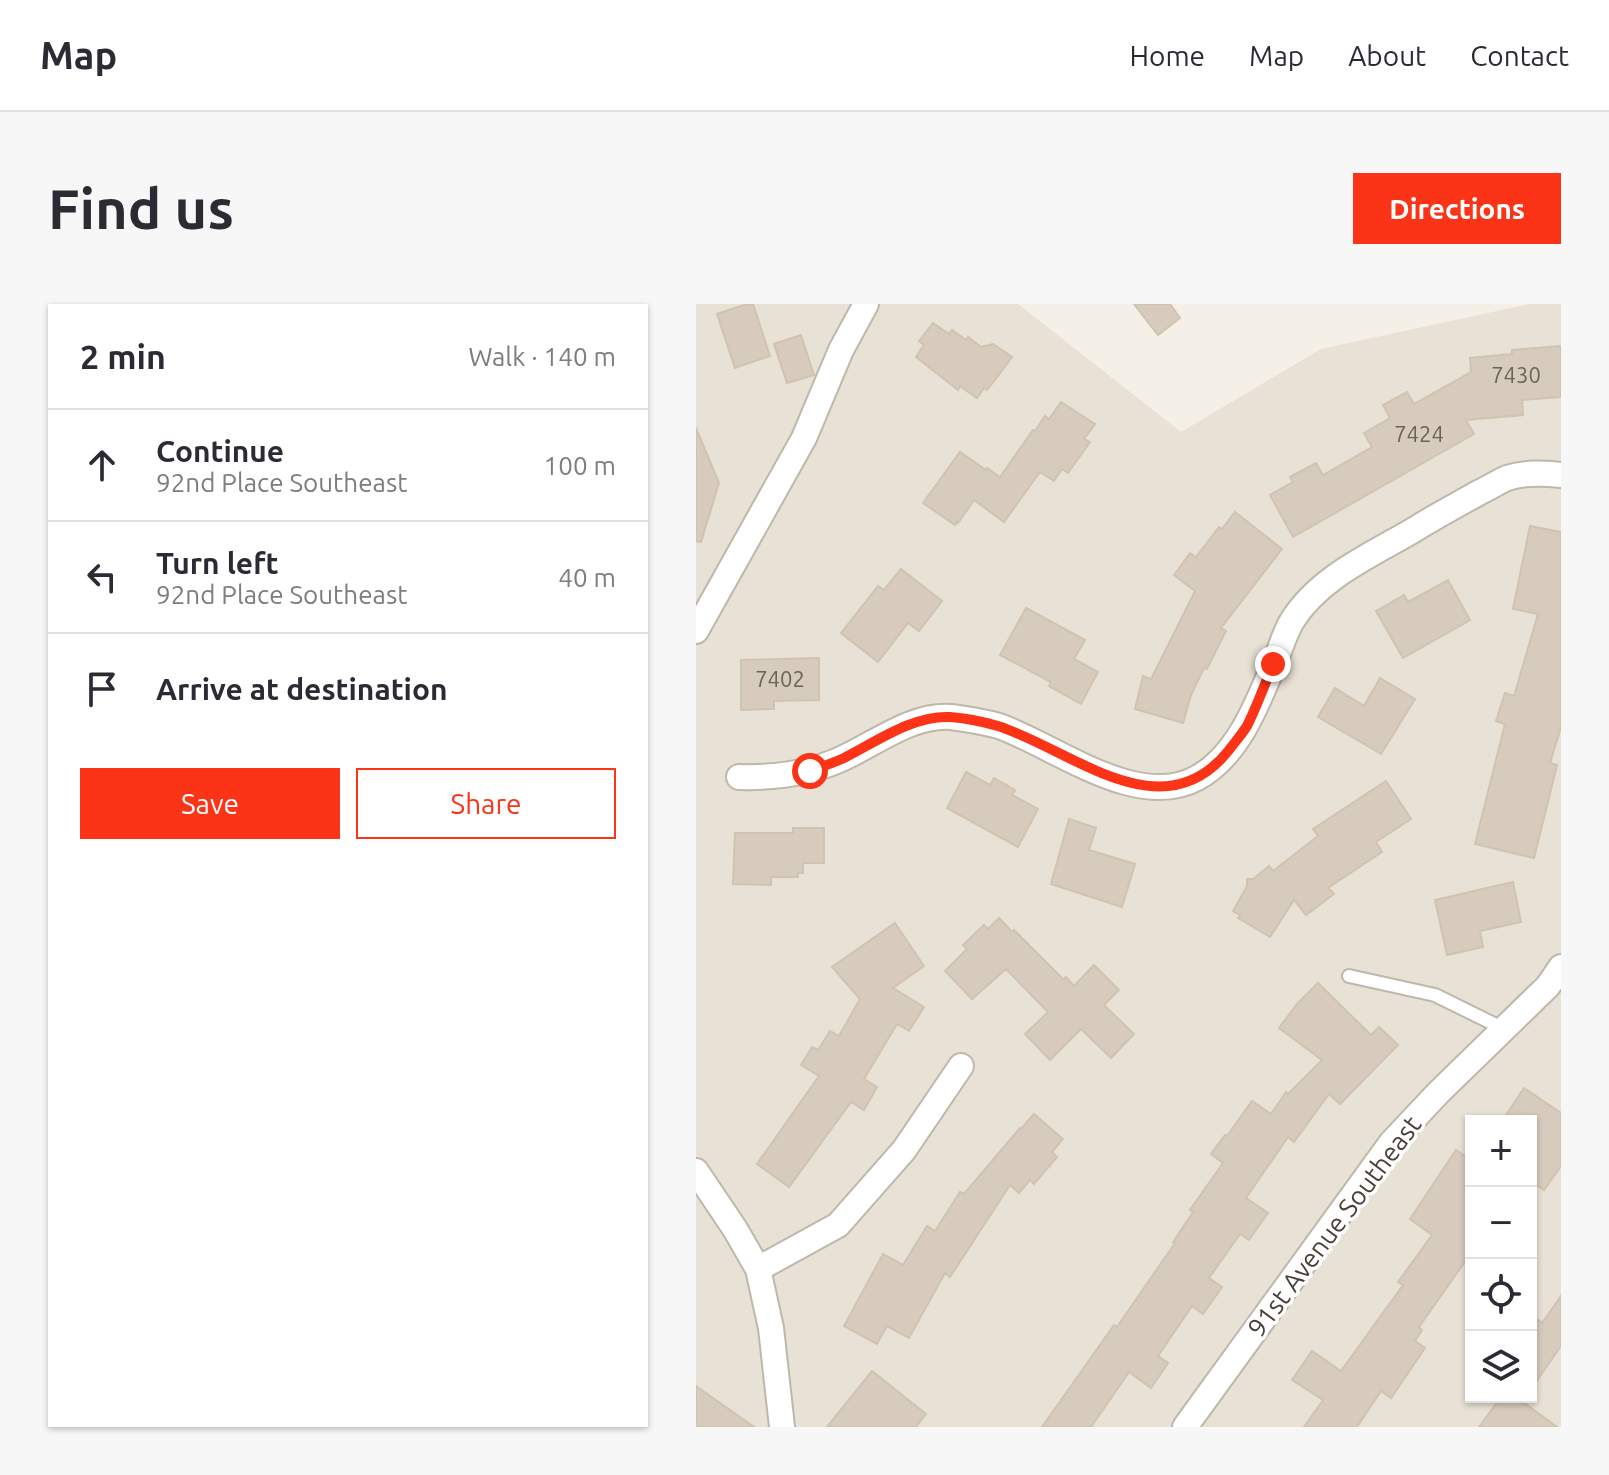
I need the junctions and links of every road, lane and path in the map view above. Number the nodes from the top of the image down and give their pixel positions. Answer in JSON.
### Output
{"nodes":[{"id":1,"x":866,"y":304,"type":"edge"},
{"id":2,"x":1561,"y":475,"type":"edge"},
{"id":3,"x":698,"y":626,"type":"edge"},
{"id":4,"x":739,"y":777,"type":"dead end"},
{"id":5,"x":1561,"y":967,"type":"edge"},
{"id":6,"x":1349,"y":976,"type":"dead end"},
{"id":7,"x":1504,"y":1029,"type":"junction"},
{"id":8,"x":961,"y":1066,"type":"dead end"},
{"id":9,"x":696,"y":1171,"type":"edge"},
{"id":10,"x":758,"y":1269,"type":"junction"},
{"id":11,"x":782,"y":1427,"type":"edge"},
{"id":12,"x":1185,"y":1427,"type":"edge"}],
"edges":[{"from":1,"to":3,"type":"street"},
{"from":2,"to":4,"type":"street"},
{"from":5,"to":7,"type":"street","name":"91st Avenue Southeast"},
{"from":6,"to":7,"type":"lane"},
{"from":7,"to":12,"type":"street","name":"91st Avenue Southeast"},
{"from":8,"to":10,"type":"street"},
{"from":9,"to":10,"type":"street"},
{"from":10,"to":11,"type":"street"}]}
